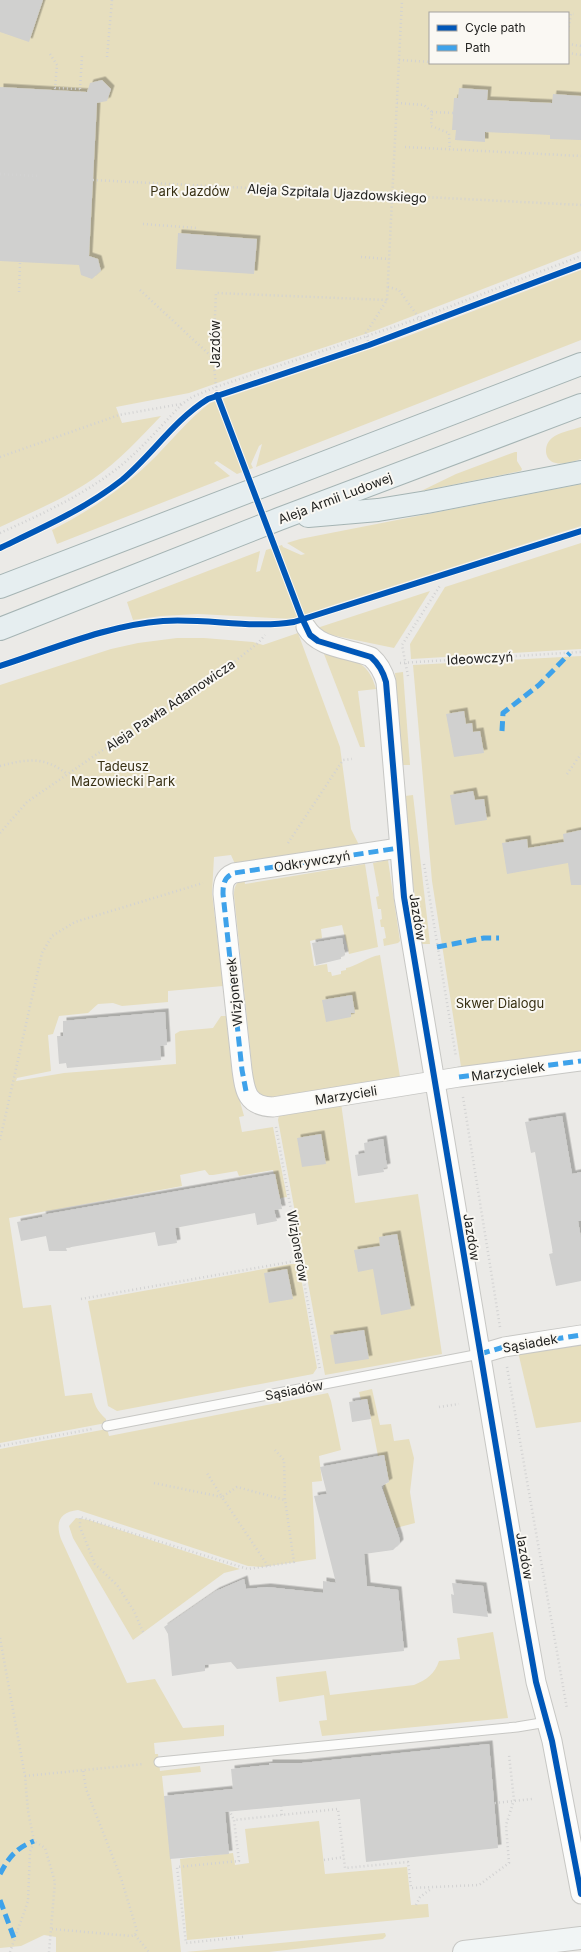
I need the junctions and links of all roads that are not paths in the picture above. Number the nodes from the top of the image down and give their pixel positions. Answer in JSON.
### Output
{"nodes":[{"id":1,"x":580,"y":364,"type":"edge"},
{"id":2,"x":581,"y":405,"type":"edge"},
{"id":3,"x":581,"y":412,"type":"edge"},
{"id":4,"x":530,"y":424,"type":"junction"},
{"id":5,"x":581,"y":472,"type":"edge"},
{"id":6,"x":279,"y":519,"type":"junction"},
{"id":7,"x":0,"y":587,"type":"edge"},
{"id":8,"x":306,"y":627,"type":"dead end"},
{"id":9,"x":0,"y":629,"type":"edge"},
{"id":10,"x":399,"y":848,"type":"junction"},
{"id":11,"x":226,"y":879,"type":"joint"},
{"id":12,"x":581,"y":1061,"type":"edge"},
{"id":13,"x":435,"y":1081,"type":"junction"},
{"id":14,"x":258,"y":1101,"type":"joint"},
{"id":15,"x":581,"y":1335,"type":"edge"},
{"id":16,"x":480,"y":1354,"type":"junction"},
{"id":17,"x":107,"y":1426,"type":"road end"},
{"id":18,"x":547,"y":1722,"type":"junction"},
{"id":19,"x":159,"y":1762,"type":"road end"},
{"id":20,"x":581,"y":1894,"type":"edge"},
{"id":21,"x":581,"y":1938,"type":"edge"},
{"id":22,"x":464,"y":1952,"type":"edge"}],
"edges":[{"from":1,"to":7,"type":"main road"},
{"from":2,"to":4,"type":"main road","name":"Aleja Armii Ludowej"},
{"from":3,"to":4,"type":"main road"},
{"from":4,"to":6,"type":"main road","name":"Aleja Armii Ludowej"},
{"from":5,"to":6,"type":"main road"},
{"from":6,"to":9,"type":"main road","name":"Aleja Armii Ludowej"},
{"from":8,"to":10,"type":"street","name":"Jazdów"},
{"from":10,"to":11,"type":"street","name":"Odkrywczyń"},
{"from":10,"to":13,"type":"street","name":"Jazdów"},
{"from":11,"to":14,"type":"street","name":"Wizjonerek"},
{"from":12,"to":13,"type":"street","name":"Marzycielek"},
{"from":13,"to":14,"type":"street","name":"Marzycieli"},
{"from":13,"to":16,"type":"street","name":"Jazdów"},
{"from":15,"to":16,"type":"street","name":"Sąsiadek"},
{"from":16,"to":17,"type":"lane","name":"Sąsiadów"},
{"from":16,"to":18,"type":"street","name":"Jazdów"},
{"from":18,"to":19,"type":"lane"},
{"from":18,"to":20,"type":"street","name":"Jazdów"},
{"from":21,"to":22,"type":"street"}]}
